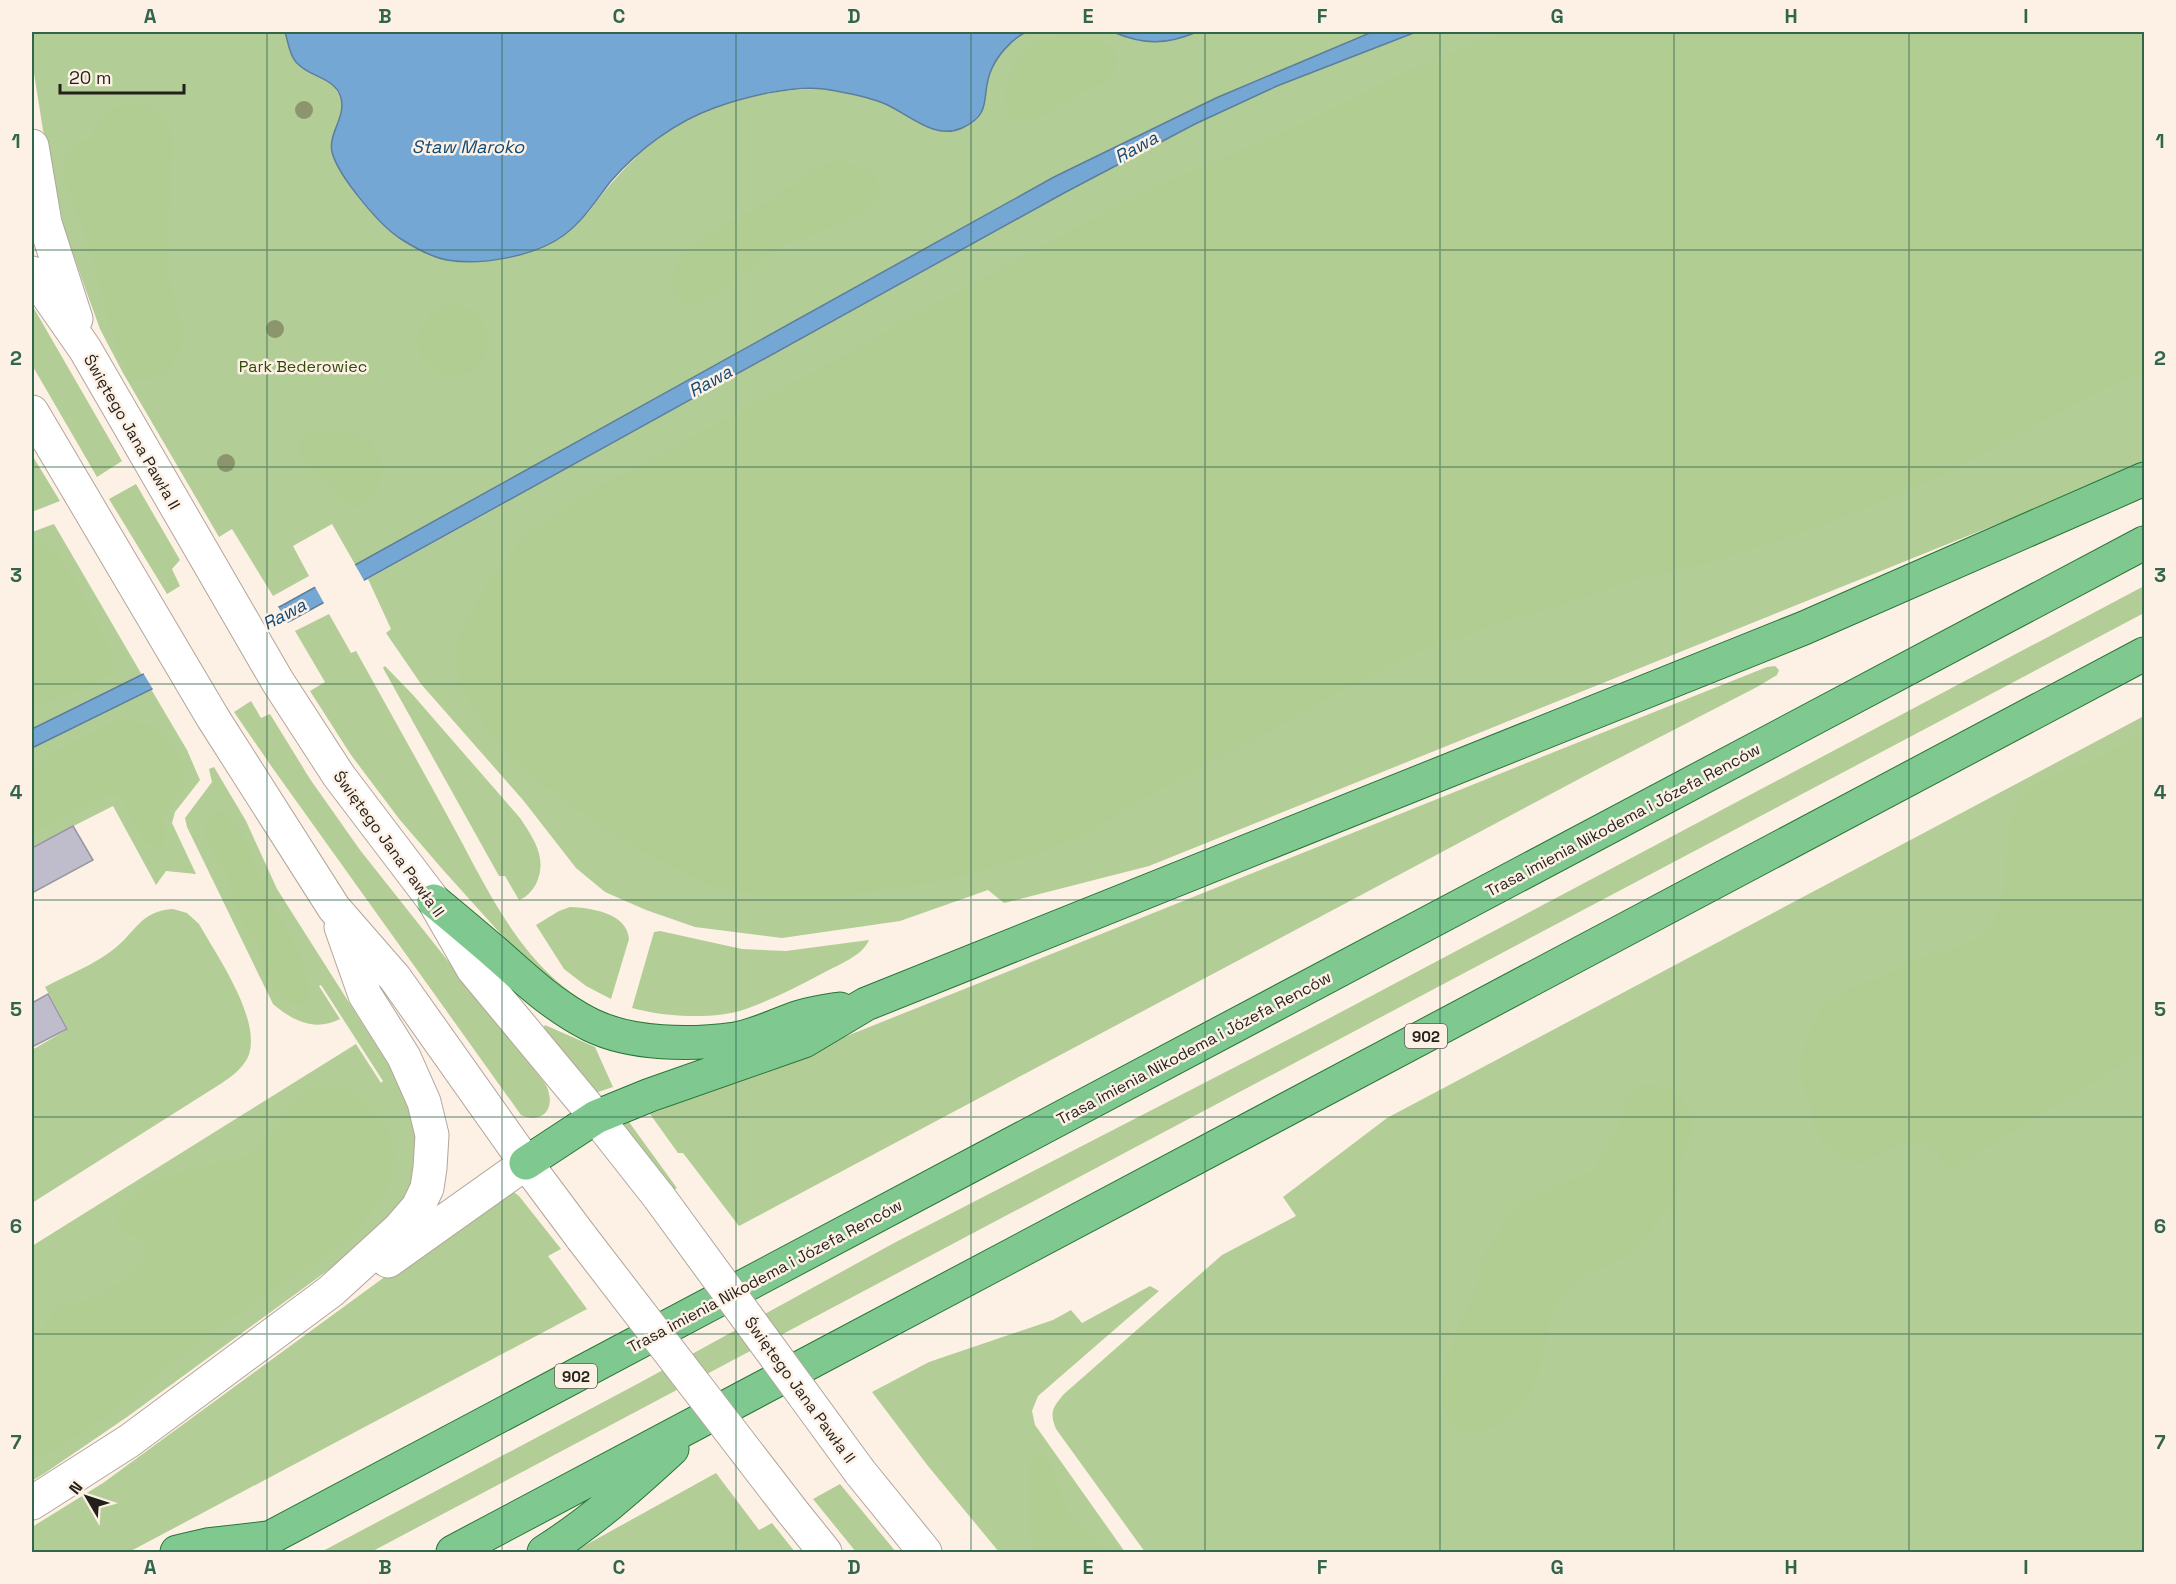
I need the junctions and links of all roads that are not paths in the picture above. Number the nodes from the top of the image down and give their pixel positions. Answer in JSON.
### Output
{"nodes":[{"id":1,"x":32,"y":146,"type":"edge"},
{"id":2,"x":32,"y":273,"type":"edge"},
{"id":3,"x":85,"y":350,"type":"junction"},
{"id":4,"x":32,"y":412,"type":"edge"},
{"id":5,"x":2145,"y":479,"type":"edge"},
{"id":6,"x":2145,"y":543,"type":"edge"},
{"id":7,"x":2145,"y":654,"type":"edge"},
{"id":8,"x":434,"y":901,"type":"junction"},
{"id":9,"x":334,"y":908,"type":"junction"},
{"id":10,"x":866,"y":1004,"type":"junction"},
{"id":11,"x":596,"y":1117,"type":"junction"},
{"id":12,"x":526,"y":1162,"type":"junction"},
{"id":13,"x":331,"y":1291,"type":"junction"},
{"id":14,"x":706,"y":1417,"type":"junction"},
{"id":15,"x":32,"y":1503,"type":"edge"},
{"id":16,"x":272,"y":1537,"type":"junction"},
{"id":17,"x":177,"y":1552,"type":"edge"},
{"id":18,"x":243,"y":1552,"type":"edge"},
{"id":19,"x":453,"y":1552,"type":"edge"},
{"id":20,"x":544,"y":1552,"type":"edge"},
{"id":21,"x":825,"y":1552,"type":"edge"},
{"id":22,"x":925,"y":1552,"type":"edge"}],
"edges":[{"from":1,"to":3,"type":"street"},
{"from":2,"to":3,"type":"street","name":"Świętego Jana Pawła II"},
{"from":3,"to":8,"type":"street","name":"Świętego Jana Pawła II"},
{"from":4,"to":9,"type":"street"},
{"from":5,"to":10,"type":"main road"},
{"from":6,"to":16,"type":"main road","name":"Trasa imienia Nikodema i Józefa Renców","number":"902"},
{"from":7,"to":14,"type":"main road","number":"902"},
{"from":8,"to":10,"type":"main road"},
{"from":8,"to":11,"type":"street","name":"Świętego Jana Pawła II"},
{"from":9,"to":12,"type":"street"},
{"from":9,"to":13,"type":"street"},
{"from":10,"to":11,"type":"main road"},
{"from":11,"to":12,"type":"main road"},
{"from":11,"to":22,"type":"street","name":"Świętego Jana Pawła II","bridge":true},
{"from":12,"to":13,"type":"street"},
{"from":12,"to":21,"type":"street","bridge":true},
{"from":13,"to":15,"type":"street"},
{"from":14,"to":19,"type":"main road","number":"902"},
{"from":14,"to":20,"type":"main road"},
{"from":16,"to":17,"type":"main road"},
{"from":16,"to":18,"type":"main road","name":"Trasa imienia Nikodema i Józefa Renców","number":"902"}]}
